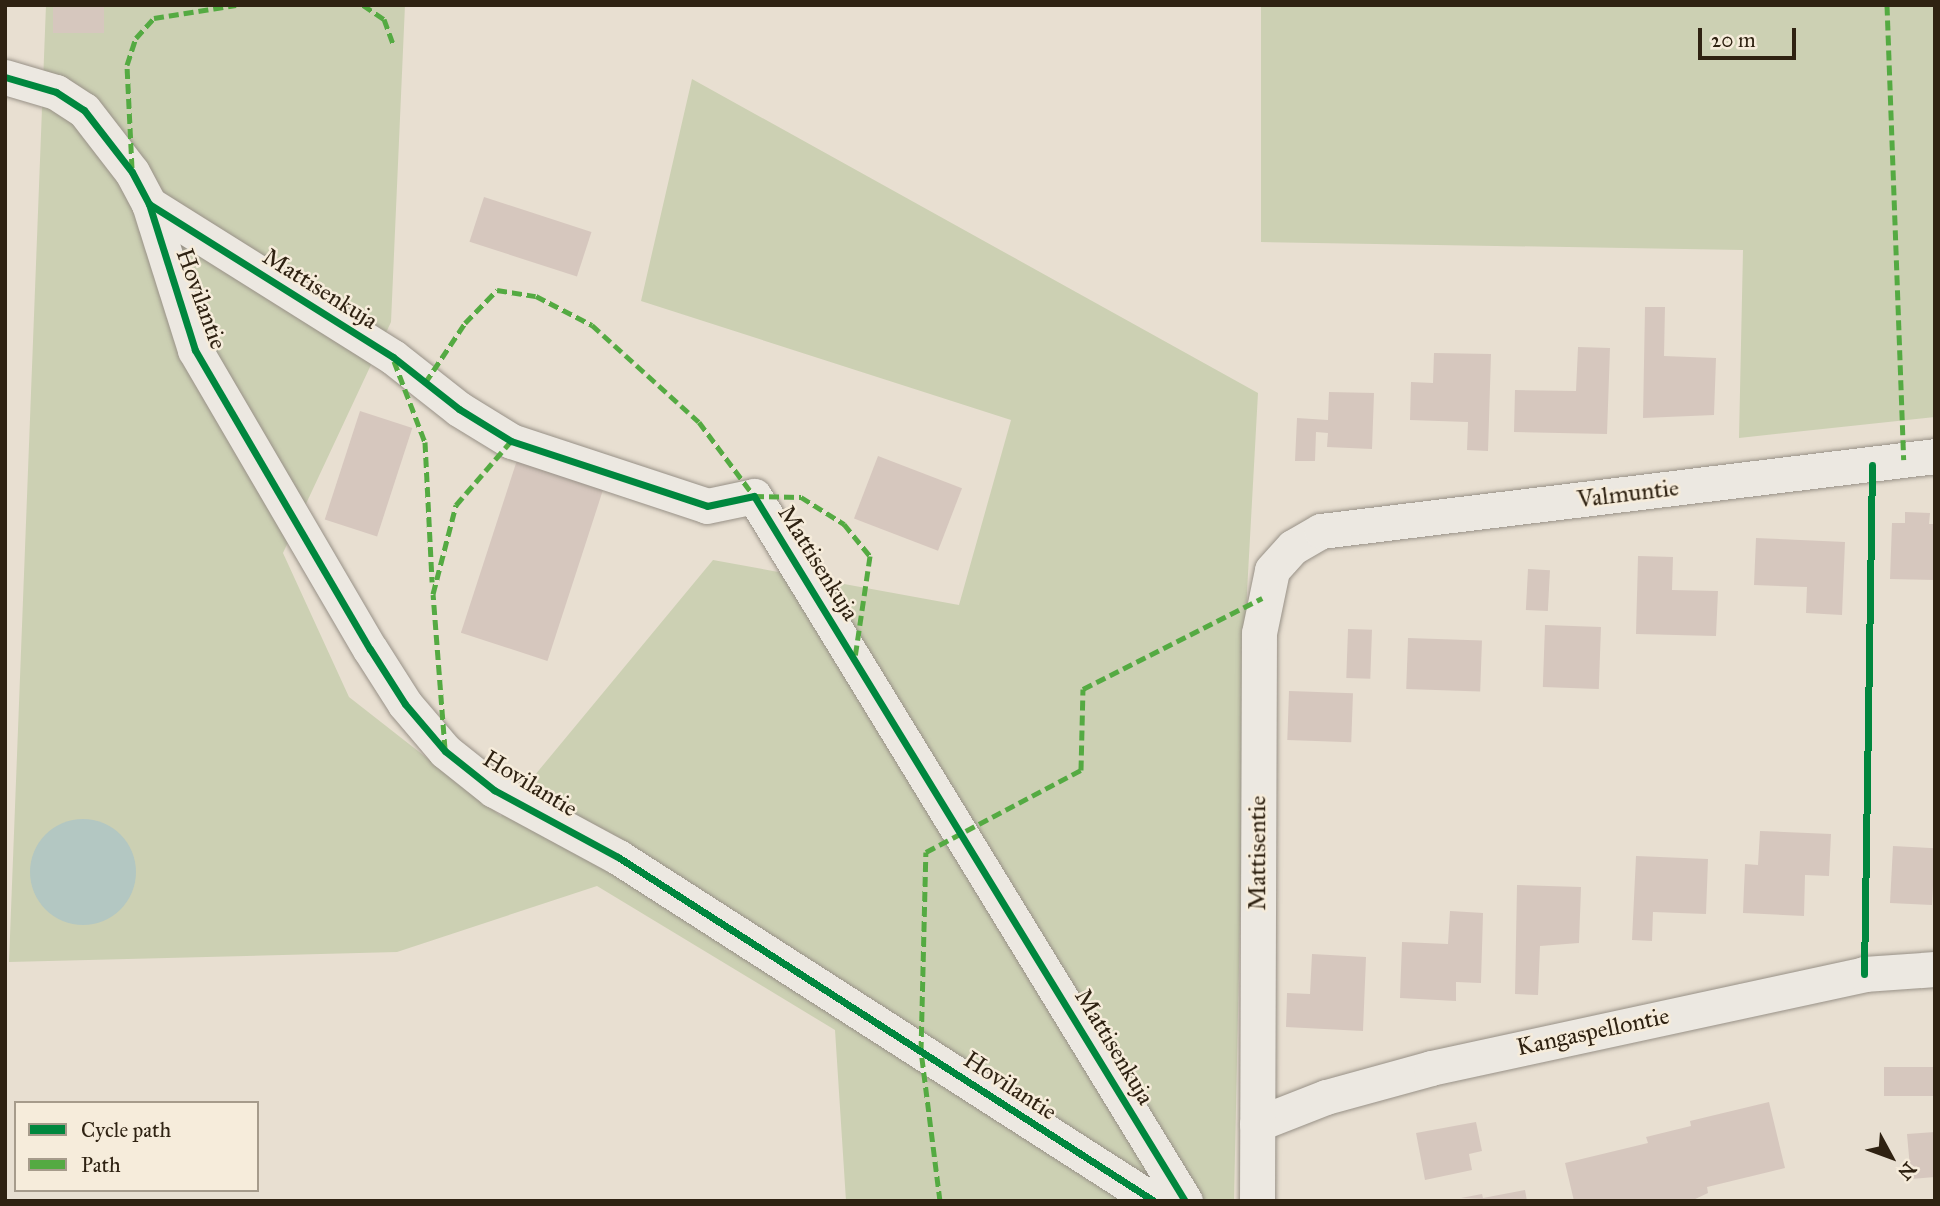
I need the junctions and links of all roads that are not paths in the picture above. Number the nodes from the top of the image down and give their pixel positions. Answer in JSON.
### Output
{"nodes":[{"id":1,"x":5,"y":77,"type":"edge"},
{"id":2,"x":149,"y":204,"type":"junction"},
{"id":3,"x":1935,"y":456,"type":"edge"},
{"id":4,"x":1321,"y":531,"type":"joint"},
{"id":5,"x":1935,"y":969,"type":"edge"},
{"id":6,"x":1257,"y":1124,"type":"junction"},
{"id":7,"x":1154,"y":1201,"type":"edge"},
{"id":8,"x":1185,"y":1201,"type":"edge"},
{"id":9,"x":1257,"y":1201,"type":"edge"}],
"edges":[{"from":1,"to":2,"type":"street","name":"Hovilantie"},
{"from":2,"to":7,"type":"street","name":"Hovilantie"},
{"from":2,"to":8,"type":"street","name":"Mattisenkuja"},
{"from":3,"to":4,"type":"street","name":"Valmuntie"},
{"from":4,"to":6,"type":"street","name":"Mattisentie"},
{"from":5,"to":6,"type":"street","name":"Kangaspellontie"},
{"from":6,"to":9,"type":"street","name":"Mattisentie"}]}
